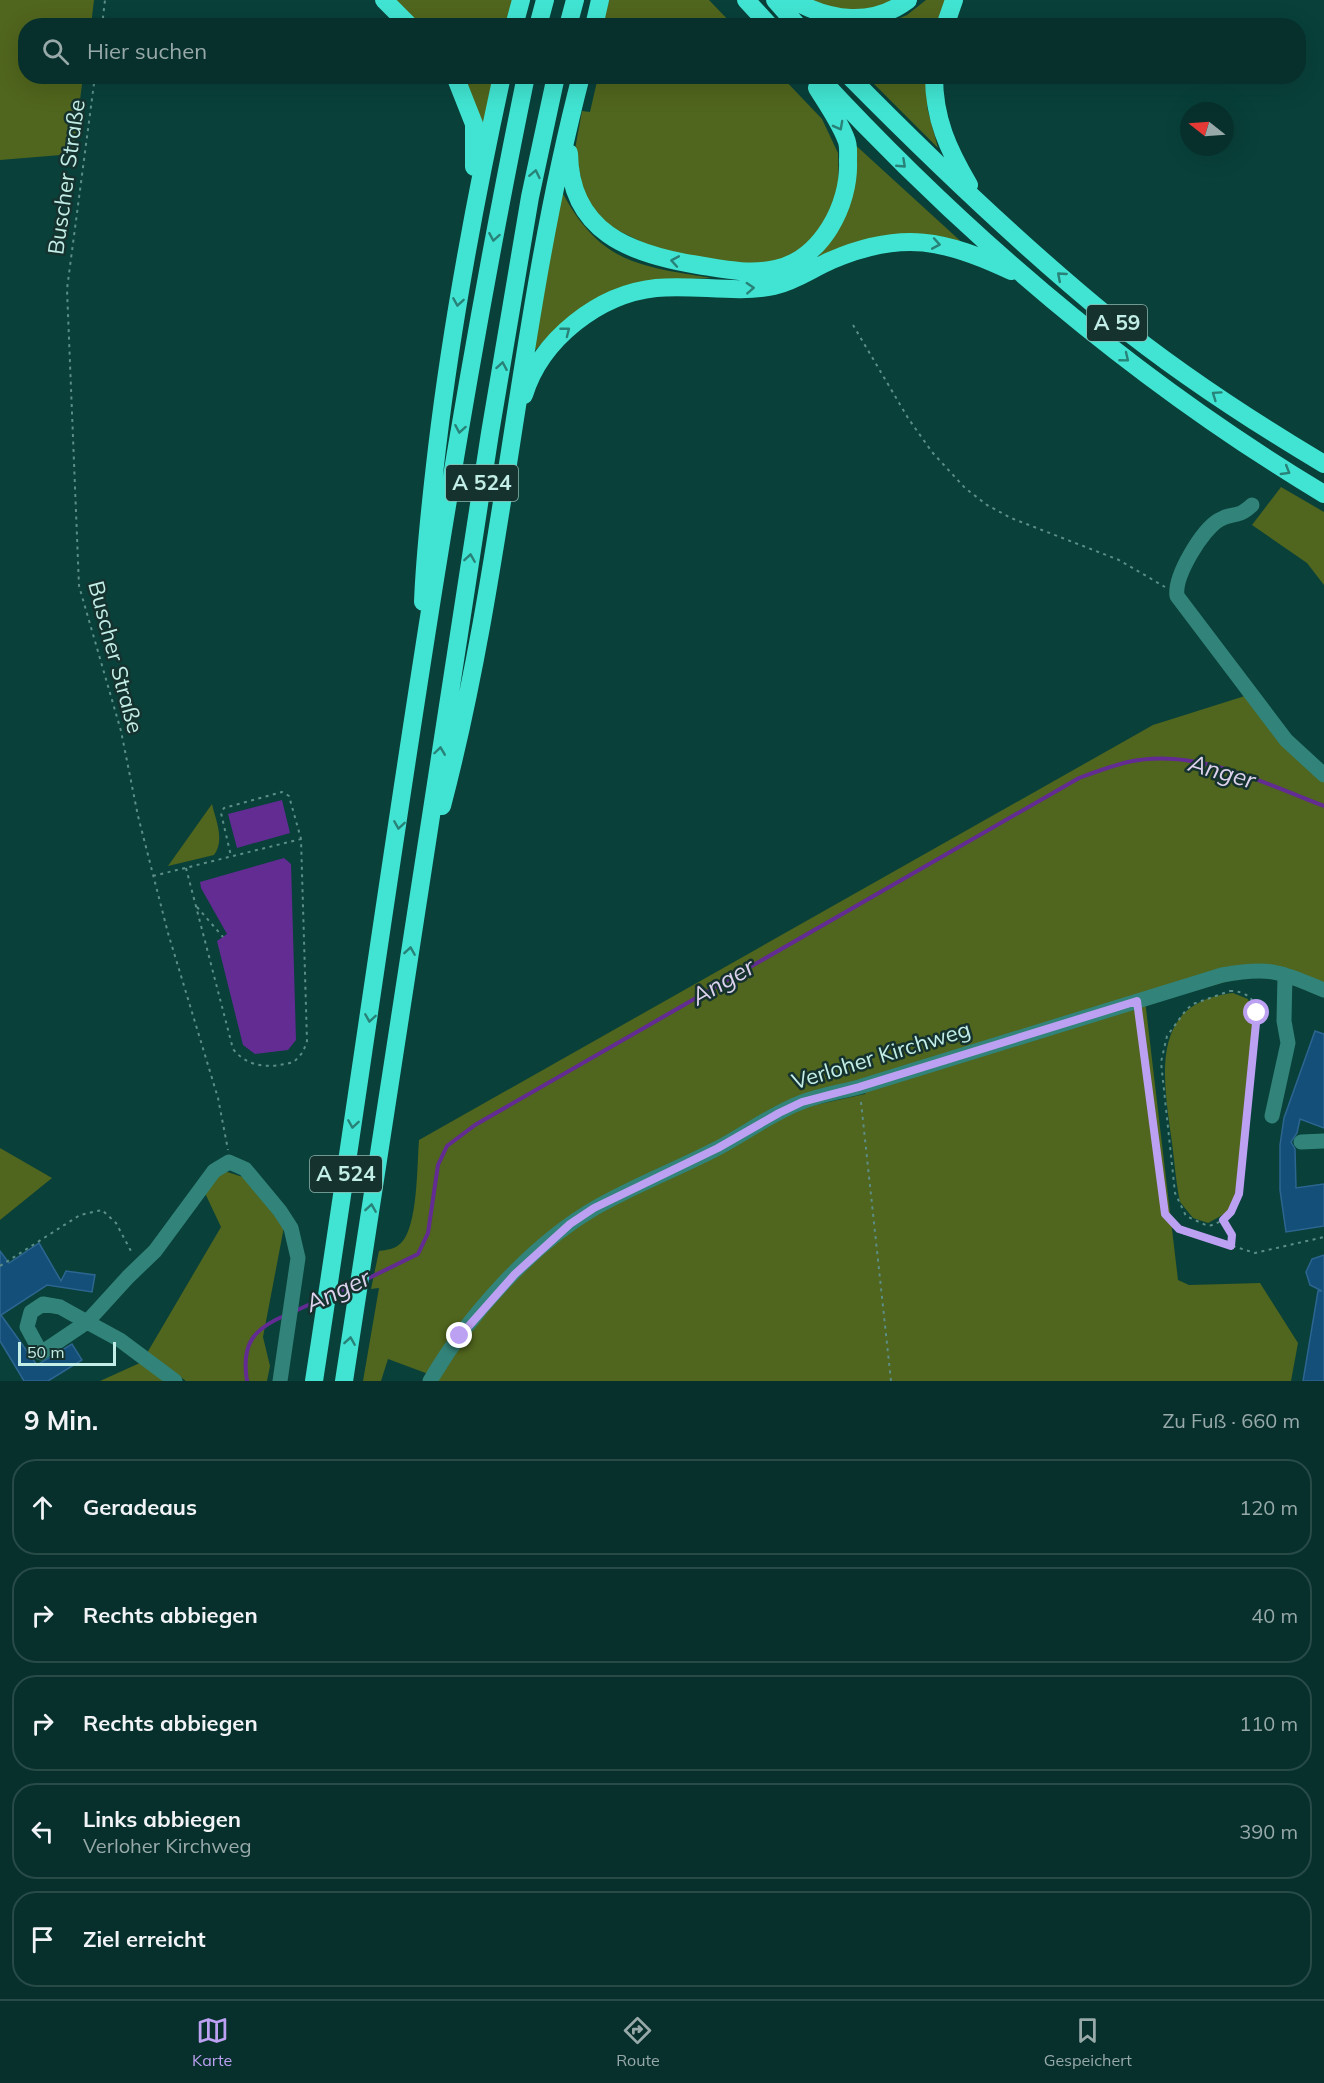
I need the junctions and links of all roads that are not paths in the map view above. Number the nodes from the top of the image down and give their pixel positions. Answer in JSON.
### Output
{"nodes":[{"id":1,"x":384,"y":0,"type":"edge"},
{"id":2,"x":521,"y":0,"type":"edge"},
{"id":3,"x":545,"y":0,"type":"edge"},
{"id":4,"x":575,"y":0,"type":"edge"},
{"id":5,"x":600,"y":0,"type":"edge"},
{"id":6,"x":746,"y":0,"type":"edge"},
{"id":7,"x":775,"y":0,"type":"edge"},
{"id":8,"x":793,"y":0,"type":"edge"},
{"id":9,"x":908,"y":0,"type":"edge"},
{"id":10,"x":954,"y":0,"type":"edge"},
{"id":11,"x":402,"y":18,"type":"edge"},
{"id":12,"x":516,"y":18,"type":"edge"},
{"id":13,"x":540,"y":18,"type":"edge"},
{"id":14,"x":570,"y":18,"type":"edge"},
{"id":15,"x":596,"y":18,"type":"edge"},
{"id":16,"x":763,"y":18,"type":"edge"},
{"id":17,"x":791,"y":18,"type":"edge"},
{"id":18,"x":837,"y":18,"type":"edge"},
{"id":19,"x":864,"y":18,"type":"edge"},
{"id":20,"x":948,"y":18,"type":"edge"},
{"id":21,"x":458,"y":84,"type":"edge"},
{"id":22,"x":500,"y":84,"type":"edge"},
{"id":23,"x":525,"y":84,"type":"edge"},
{"id":24,"x":554,"y":84,"type":"edge"},
{"id":25,"x":579,"y":84,"type":"edge"},
{"id":26,"x":579,"y":84,"type":"edge"},
{"id":27,"x":814,"y":84,"type":"edge"},
{"id":28,"x":825,"y":84,"type":"edge"},
{"id":29,"x":857,"y":84,"type":"edge"},
{"id":30,"x":934,"y":84,"type":"edge"},
{"id":31,"x":474,"y":202,"type":"junction"},
{"id":32,"x":980,"y":205,"type":"junction"},
{"id":33,"x":1031,"y":281,"type":"junction"},
{"id":34,"x":512,"y":437,"type":"junction"},
{"id":35,"x":1324,"y":464,"type":"edge"},
{"id":36,"x":1324,"y":494,"type":"edge"},
{"id":37,"x":1252,"y":505,"type":"dead end"},
{"id":38,"x":420,"y":684,"type":"junction"},
{"id":39,"x":1324,"y":775,"type":"edge"},
{"id":40,"x":419,"y":892,"type":"junction"},
{"id":41,"x":1285,"y":975,"type":"junction"},
{"id":42,"x":1324,"y":990,"type":"edge"},
{"id":43,"x":1272,"y":1116,"type":"dead end"},
{"id":44,"x":1324,"y":1141,"type":"edge"},
{"id":45,"x":1301,"y":1142,"type":"dead end"},
{"id":46,"x":175,"y":1381,"type":"edge"},
{"id":47,"x":279,"y":1381,"type":"edge"},
{"id":48,"x":314,"y":1381,"type":"edge"},
{"id":49,"x":344,"y":1381,"type":"edge"},
{"id":50,"x":430,"y":1381,"type":"edge"}],
"edges":[{"from":1,"to":11,"type":"highway"},
{"from":2,"to":12,"type":"highway"},
{"from":3,"to":13,"type":"highway"},
{"from":4,"to":14,"type":"highway"},
{"from":5,"to":15,"type":"highway"},
{"from":6,"to":16,"type":"highway"},
{"from":7,"to":17,"type":"highway"},
{"from":8,"to":18,"type":"highway"},
{"from":9,"to":19,"type":"highway"},
{"from":10,"to":20,"type":"highway"},
{"from":21,"to":31,"type":"highway"},
{"from":22,"to":31,"type":"highway"},
{"from":23,"to":38,"type":"highway","number":"A 524","one_way":true},
{"from":40,"to":24,"type":"highway","number":"A 524","one_way":true},
{"from":27,"to":25,"type":"highway","one_way":true},
{"from":26,"to":34,"type":"highway"},
{"from":28,"to":33,"type":"highway","number":"A 59","one_way":true},
{"from":29,"to":32,"type":"highway","number":"A 59"},
{"from":30,"to":32,"type":"highway"},
{"from":31,"to":38,"type":"highway","one_way":true},
{"from":35,"to":32,"type":"highway","number":"A 59","one_way":true},
{"from":34,"to":33,"type":"highway","one_way":true},
{"from":33,"to":36,"type":"highway","number":"A 59","one_way":true},
{"from":34,"to":40,"type":"highway"},
{"from":37,"to":39,"type":"street"},
{"from":38,"to":48,"type":"highway","number":"A 524","one_way":true},
{"from":49,"to":40,"type":"highway","number":"A 524","one_way":true},
{"from":41,"to":42,"type":"street","name":"Verloher Kirchweg"},
{"from":41,"to":43,"type":"street"},
{"from":41,"to":50,"type":"street","name":"Verloher Kirchweg"},
{"from":44,"to":45,"type":"street"},
{"from":46,"to":47,"type":"street"}]}
